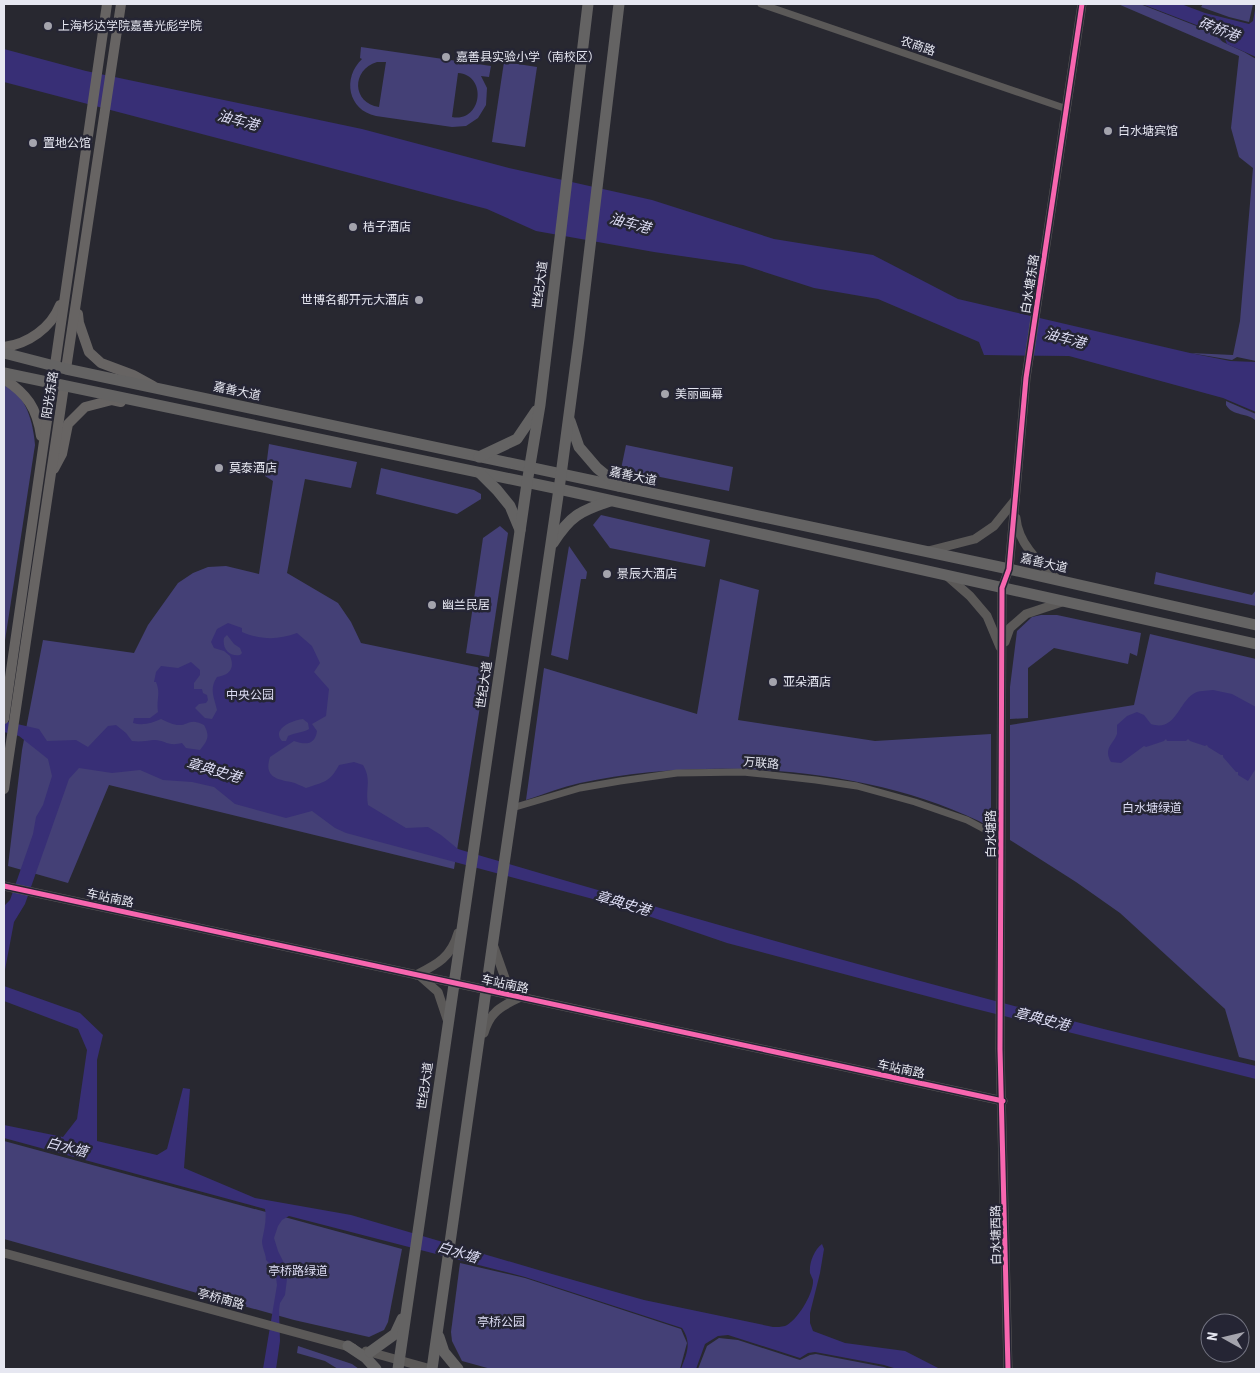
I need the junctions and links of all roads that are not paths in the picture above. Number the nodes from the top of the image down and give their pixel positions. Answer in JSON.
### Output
{"nodes":[{"id":1,"x":107,"y":4,"type":"edge"},
{"id":2,"x":121,"y":4,"type":"edge"},
{"id":3,"x":588,"y":4,"type":"edge"},
{"id":4,"x":619,"y":4,"type":"edge"},
{"id":5,"x":761,"y":4,"type":"edge"},
{"id":6,"x":1082,"y":4,"type":"edge"},
{"id":7,"x":1067,"y":109,"type":"junction"},
{"id":8,"x":66,"y":290,"type":"junction"},
{"id":9,"x":78,"y":292,"type":"junction"},
{"id":10,"x":4,"y":347,"type":"edge"},
{"id":11,"x":4,"y":353,"type":"edge"},
{"id":12,"x":55,"y":366,"type":"junction"},
{"id":13,"x":66,"y":369,"type":"junction"},
{"id":14,"x":4,"y":373,"type":"edge"},
{"id":15,"x":4,"y":379,"type":"edge"},
{"id":16,"x":51,"y":384,"type":"junction"},
{"id":17,"x":64,"y":386,"type":"junction"},
{"id":18,"x":156,"y":388,"type":"junction"},
{"id":19,"x":136,"y":402,"type":"junction"},
{"id":20,"x":540,"y":405,"type":"junction"},
{"id":21,"x":568,"y":418,"type":"junction"},
{"id":22,"x":42,"y":448,"type":"junction"},
{"id":23,"x":479,"y":457,"type":"junction"},
{"id":24,"x":530,"y":468,"type":"junction"},
{"id":25,"x":480,"y":473,"type":"junction"},
{"id":26,"x":50,"y":474,"type":"junction"},
{"id":27,"x":561,"y":475,"type":"junction"},
{"id":28,"x":527,"y":483,"type":"junction"},
{"id":29,"x":621,"y":487,"type":"junction"},
{"id":30,"x":559,"y":489,"type":"junction"},
{"id":31,"x":610,"y":500,"type":"junction"},
{"id":32,"x":1015,"y":500,"type":"junction"},
{"id":33,"x":520,"y":531,"type":"junction"},
{"id":34,"x":550,"y":549,"type":"junction"},
{"id":35,"x":927,"y":552,"type":"junction"},
{"id":36,"x":1009,"y":569,"type":"junction"},
{"id":37,"x":946,"y":575,"type":"junction"},
{"id":38,"x":1059,"y":580,"type":"junction"},
{"id":39,"x":1002,"y":588,"type":"junction"},
{"id":40,"x":1064,"y":601,"type":"junction"},
{"id":41,"x":1256,"y":625,"type":"edge"},
{"id":42,"x":1256,"y":644,"type":"edge"},
{"id":43,"x":1002,"y":652,"type":"junction"},
{"id":44,"x":8,"y":713,"type":"edge"},
{"id":45,"x":4,"y":789,"type":"edge"},
{"id":46,"x":512,"y":808,"type":"junction"},
{"id":47,"x":1002,"y":838,"type":"junction"},
{"id":48,"x":8,"y":887,"type":"edge"},
{"id":49,"x":465,"y":912,"type":"junction"},
{"id":50,"x":493,"y":942,"type":"junction"},
{"id":51,"x":416,"y":975,"type":"junction"},
{"id":52,"x":454,"y":983,"type":"junction"},
{"id":53,"x":486,"y":990,"type":"junction"},
{"id":54,"x":521,"y":997,"type":"junction"},
{"id":55,"x":448,"y":1024,"type":"junction"},
{"id":56,"x":476,"y":1059,"type":"junction"},
{"id":57,"x":1003,"y":1101,"type":"junction"},
{"id":58,"x":4,"y":1253,"type":"edge"},
{"id":59,"x":407,"y":1309,"type":"junction"},
{"id":60,"x":438,"y":1334,"type":"junction"},
{"id":61,"x":348,"y":1346,"type":"junction"},
{"id":62,"x":370,"y":1352,"type":"junction"},
{"id":63,"x":398,"y":1365,"type":"edge"},
{"id":64,"x":376,"y":1369,"type":"edge"},
{"id":65,"x":432,"y":1369,"type":"edge"},
{"id":66,"x":458,"y":1369,"type":"edge"},
{"id":67,"x":1008,"y":1369,"type":"edge"}],
"edges":[{"from":1,"to":8,"type":"main road","name":"阳光东路"},
{"from":2,"to":9,"type":"main road","name":"阳光东路"},
{"from":3,"to":20,"type":"main road","name":"世纪大道"},
{"from":4,"to":21,"type":"main road"},
{"from":5,"to":7,"type":"street","name":"农商路"},
{"from":6,"to":7,"type":"street","name":"白水塘东路"},
{"from":7,"to":32,"type":"street","name":"白水塘东路"},
{"from":8,"to":10,"type":"main road"},
{"from":8,"to":12,"type":"main road","name":"阳光东路"},
{"from":9,"to":13,"type":"main road","name":"阳光东路"},
{"from":9,"to":18,"type":"main road"},
{"from":11,"to":12,"type":"main road","name":"嘉善大道"},
{"from":12,"to":13,"type":"main road","name":"嘉善大道"},
{"from":12,"to":16,"type":"main road","name":"阳光东路"},
{"from":13,"to":17,"type":"street","name":"阳光东路"},
{"from":13,"to":18,"type":"main road","name":"嘉善大道"},
{"from":14,"to":16,"type":"main road"},
{"from":15,"to":22,"type":"main road"},
{"from":16,"to":17,"type":"main road"},
{"from":16,"to":22,"type":"main road","name":"阳光东路"},
{"from":17,"to":19,"type":"main road"},
{"from":17,"to":26,"type":"main road","name":"阳光东路"},
{"from":18,"to":23,"type":"main road","name":"嘉善大道"},
{"from":19,"to":25,"type":"main road"},
{"from":19,"to":26,"type":"main road"},
{"from":20,"to":23,"type":"main road"},
{"from":20,"to":24,"type":"main road","name":"世纪大道"},
{"from":21,"to":27,"type":"main road"},
{"from":21,"to":29,"type":"main road"},
{"from":22,"to":44,"type":"main road","name":"阳光东路"},
{"from":23,"to":24,"type":"main road","name":"嘉善大道"},
{"from":24,"to":27,"type":"main road","name":"嘉善大道"},
{"from":24,"to":28,"type":"main road","name":"世纪大道"},
{"from":25,"to":28,"type":"main road"},
{"from":25,"to":33,"type":"main road"},
{"from":26,"to":44,"type":"main road","name":"阳光东路"},
{"from":27,"to":29,"type":"main road","name":"嘉善大道"},
{"from":27,"to":30,"type":"main road"},
{"from":28,"to":30,"type":"main road"},
{"from":28,"to":33,"type":"main road","name":"世纪大道"},
{"from":29,"to":35,"type":"main road","name":"嘉善大道"},
{"from":30,"to":31,"type":"main road"},
{"from":30,"to":34,"type":"main road"},
{"from":31,"to":34,"type":"main road"},
{"from":31,"to":37,"type":"main road"},
{"from":32,"to":35,"type":"street"},
{"from":32,"to":36,"type":"street","name":"白水塘东路"},
{"from":32,"to":38,"type":"street"},
{"from":33,"to":49,"type":"main road","name":"世纪大道"},
{"from":34,"to":46,"type":"main road"},
{"from":35,"to":36,"type":"main road","name":"嘉善大道"},
{"from":36,"to":38,"type":"main road","name":"嘉善大道"},
{"from":36,"to":39,"type":"street","name":"白水塘路"},
{"from":37,"to":39,"type":"main road"},
{"from":37,"to":43,"type":"street"},
{"from":38,"to":41,"type":"main road","name":"嘉善大道"},
{"from":39,"to":40,"type":"main road"},
{"from":39,"to":43,"type":"street","name":"白水塘路"},
{"from":40,"to":42,"type":"main road"},
{"from":40,"to":43,"type":"street"},
{"from":43,"to":47,"type":"street","name":"白水塘路"},
{"from":44,"to":45,"type":"main road","name":"阳光东路"},
{"from":46,"to":47,"type":"street","name":"万联路"},
{"from":46,"to":50,"type":"main road"},
{"from":47,"to":57,"type":"street","name":"白水塘路"},
{"from":48,"to":51,"type":"street","name":"车站南路"},
{"from":49,"to":51,"type":"street"},
{"from":49,"to":52,"type":"main road","name":"世纪大道"},
{"from":50,"to":53,"type":"main road"},
{"from":50,"to":54,"type":"street"},
{"from":51,"to":52,"type":"street","name":"车站南路"},
{"from":51,"to":55,"type":"street"},
{"from":52,"to":53,"type":"street","name":"车站南路"},
{"from":52,"to":55,"type":"main road","name":"世纪大道"},
{"from":53,"to":54,"type":"street","name":"车站南路"},
{"from":53,"to":56,"type":"main road"},
{"from":54,"to":56,"type":"street"},
{"from":54,"to":57,"type":"street","name":"车站南路"},
{"from":55,"to":59,"type":"main road","name":"世纪大道"},
{"from":56,"to":60,"type":"main road"},
{"from":57,"to":67,"type":"street","name":"白水塘西路"},
{"from":58,"to":61,"type":"street","name":"亭桥南路"},
{"from":59,"to":62,"type":"main road"},
{"from":59,"to":63,"type":"main road","name":"世纪大道"},
{"from":60,"to":65,"type":"main road"},
{"from":60,"to":66,"type":"main road"},
{"from":61,"to":62,"type":"street","name":"亭桥南路"},
{"from":61,"to":64,"type":"main road"},
{"from":62,"to":63,"type":"street","name":"亭桥南路"},
{"from":63,"to":65,"type":"street","name":"亭桥南路"}]}
